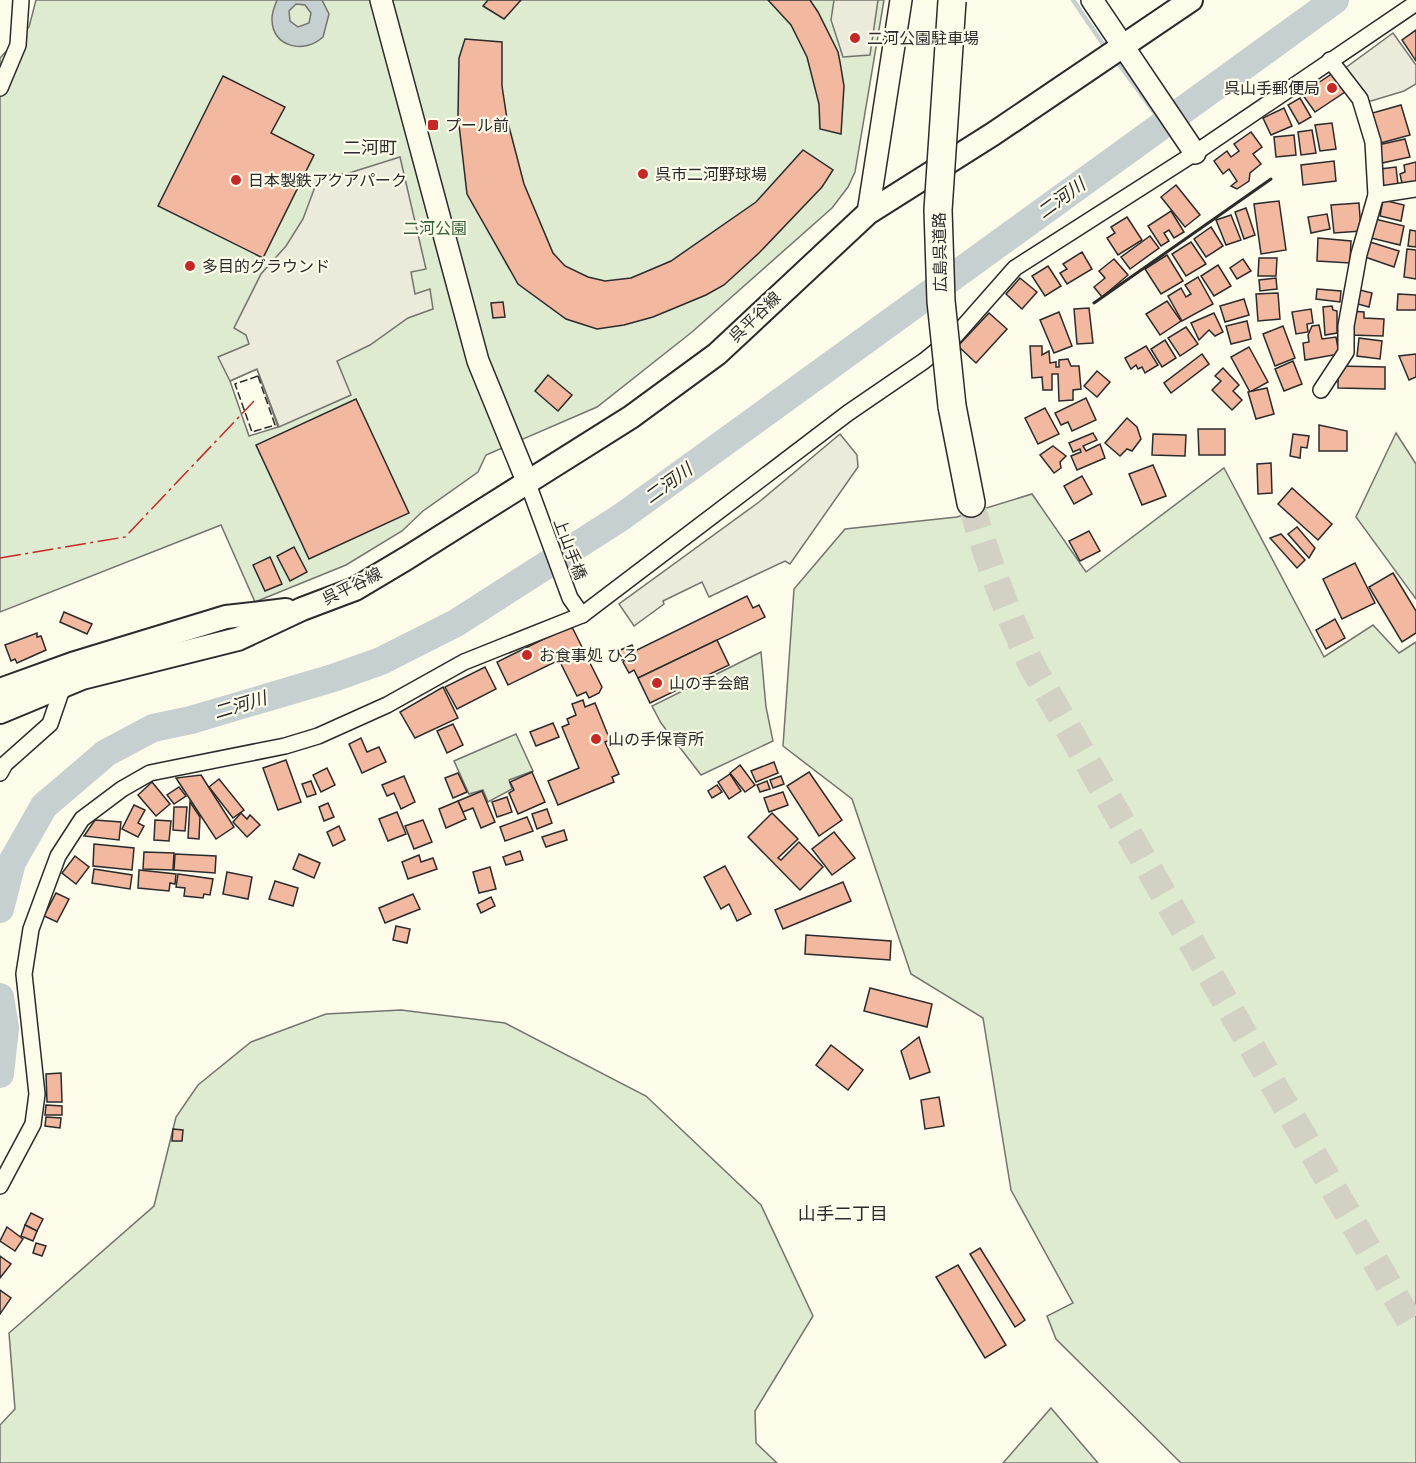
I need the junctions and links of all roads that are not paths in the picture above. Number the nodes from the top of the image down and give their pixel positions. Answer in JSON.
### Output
{"nodes":[{"id":1,"x":21,"y":0,"type":"edge"},
{"id":2,"x":381,"y":0,"type":"edge"},
{"id":3,"x":901,"y":0,"type":"edge"},
{"id":4,"x":952,"y":0,"type":"edge"},
{"id":5,"x":1092,"y":0,"type":"edge"},
{"id":6,"x":1191,"y":0,"type":"edge"},
{"id":7,"x":1416,"y":3,"type":"edge"},
{"id":8,"x":1129,"y":54,"type":"junction"},
{"id":9,"x":1330,"y":60,"type":"junction"},
{"id":10,"x":0,"y":88,"type":"edge"},
{"id":11,"x":1192,"y":148,"type":"junction"},
{"id":12,"x":1416,"y":189,"type":"edge"},
{"id":13,"x":1376,"y":195,"type":"junction"},
{"id":14,"x":868,"y":213,"type":"junction"},
{"id":15,"x":1321,"y":390,"type":"dead end"},
{"id":16,"x":526,"y":481,"type":"junction"},
{"id":17,"x":971,"y":503,"type":"tunnel mouth"},
{"id":18,"x":302,"y":609,"type":"junction"},
{"id":19,"x":582,"y":615,"type":"junction"},
{"id":20,"x":63,"y":686,"type":"junction"},
{"id":21,"x":0,"y":690,"type":"edge"},
{"id":22,"x":0,"y":712,"type":"edge"},
{"id":23,"x":0,"y":773,"type":"edge"},
{"id":24,"x":0,"y":1186,"type":"edge"}],
"edges":[{"from":1,"to":10,"type":"street"},
{"from":2,"to":16,"type":"street"},
{"from":3,"to":14,"type":"street"},
{"from":4,"to":17,"type":"highway","name":"広島呉道路","bridge":true},
{"from":5,"to":8,"type":"street"},
{"from":6,"to":8,"type":"main road","name":"呉平谷線"},
{"from":7,"to":9,"type":"street"},
{"from":8,"to":11,"type":"street"},
{"from":8,"to":14,"type":"main road","name":"呉平谷線"},
{"from":9,"to":11,"type":"street"},
{"from":9,"to":13,"type":"street"},
{"from":11,"to":19,"type":"street"},
{"from":12,"to":13,"type":"street"},
{"from":13,"to":15,"type":"street"},
{"from":14,"to":16,"type":"main road","name":"呉平谷線"},
{"from":16,"to":18,"type":"main road","name":"呉平谷線"},
{"from":16,"to":19,"type":"street","name":"上山手橋"},
{"from":18,"to":20,"type":"main road","name":"呉平谷線"},
{"from":18,"to":21,"type":"main road","name":"呉平谷線"},
{"from":19,"to":24,"type":"street"},
{"from":20,"to":22,"type":"main road","name":"呉平谷線"},
{"from":20,"to":23,"type":"street"}]}
